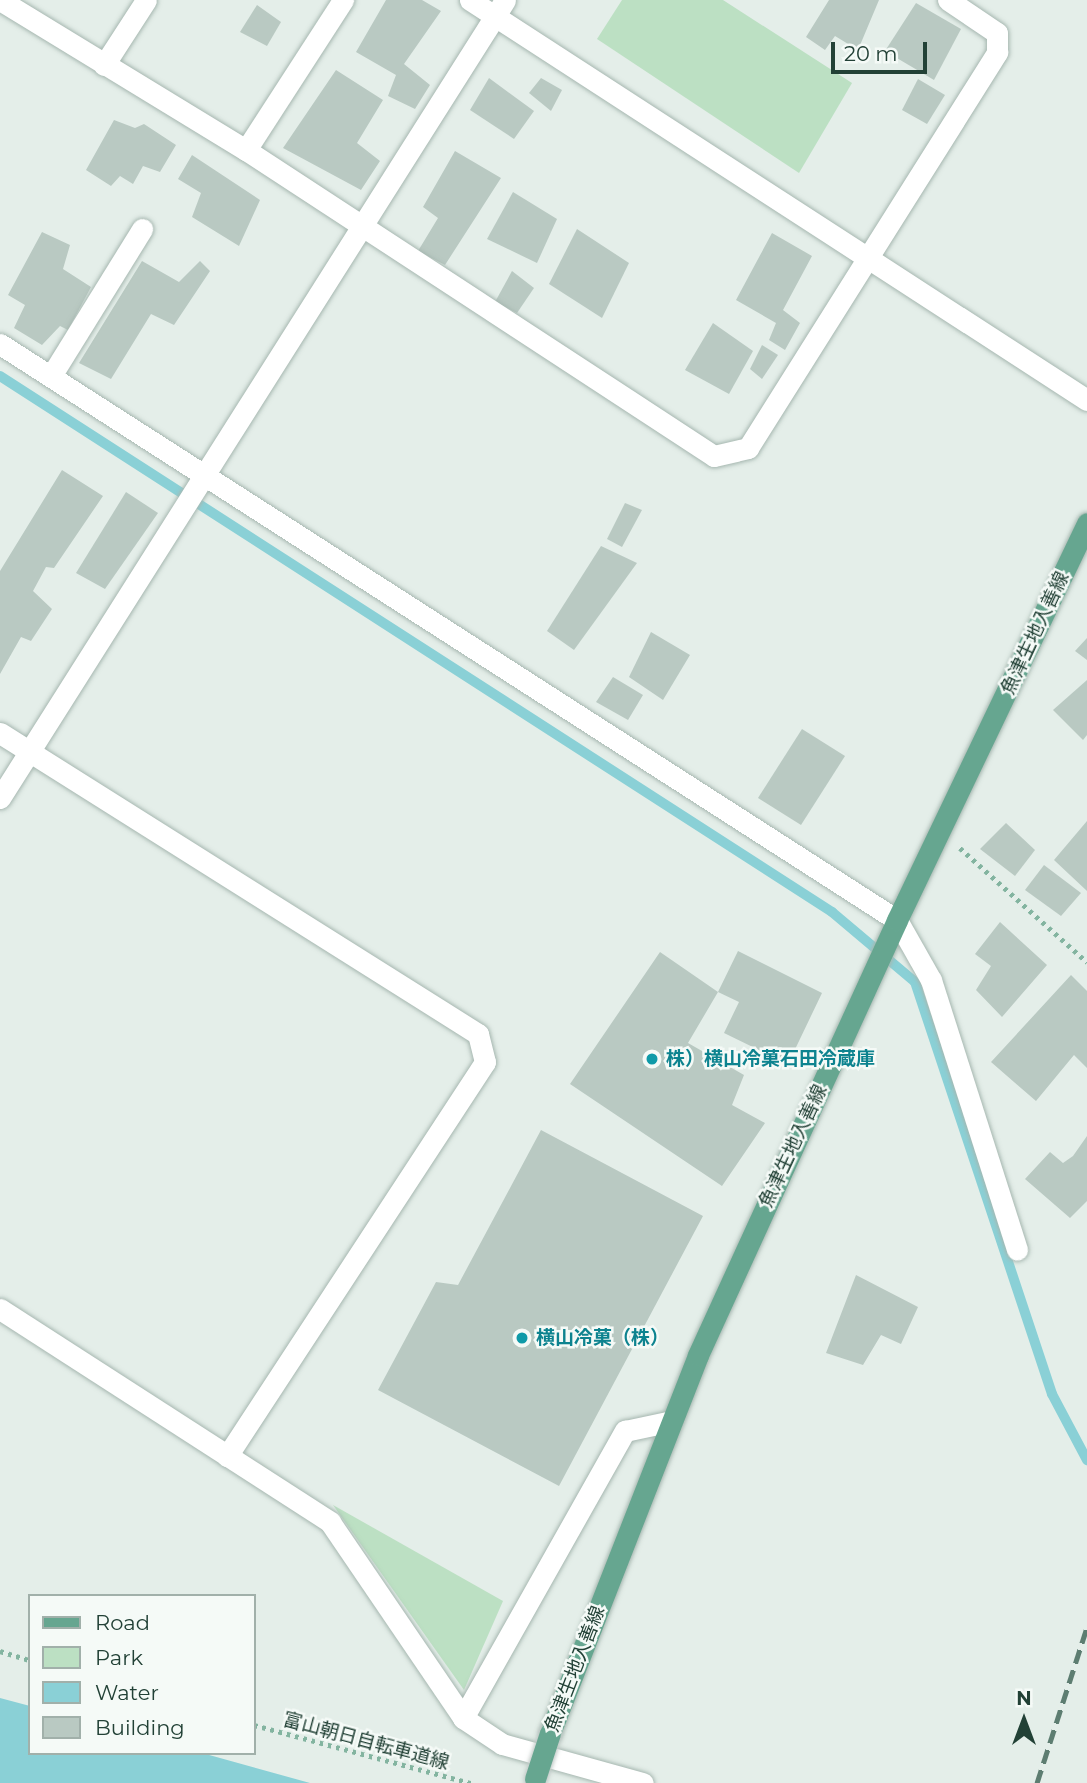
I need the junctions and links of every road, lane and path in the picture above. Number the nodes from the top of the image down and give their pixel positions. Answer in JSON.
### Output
{"nodes":[{"id":1,"x":0,"y":0,"type":"edge"},
{"id":2,"x":146,"y":0,"type":"edge"},
{"id":3,"x":343,"y":0,"type":"edge"},
{"id":4,"x":470,"y":0,"type":"edge"},
{"id":5,"x":948,"y":0,"type":"edge"},
{"id":6,"x":499,"y":8,"type":"edge"},
{"id":7,"x":104,"y":65,"type":"junction"},
{"id":8,"x":246,"y":150,"type":"junction"},
{"id":9,"x":363,"y":226,"type":"junction"},
{"id":10,"x":142,"y":229,"type":"dead end"},
{"id":11,"x":870,"y":258,"type":"junction"},
{"id":12,"x":0,"y":344,"type":"edge"},
{"id":13,"x":51,"y":376,"type":"junction"},
{"id":14,"x":1087,"y":400,"type":"edge"},
{"id":15,"x":202,"y":473,"type":"junction"},
{"id":16,"x":1087,"y":523,"type":"edge"},
{"id":17,"x":0,"y":733,"type":"edge"},
{"id":18,"x":30,"y":752,"type":"junction"},
{"id":19,"x":0,"y":798,"type":"edge"},
{"id":20,"x":941,"y":831,"type":"junction"},
{"id":21,"x":897,"y":920,"type":"junction"},
{"id":22,"x":1087,"y":962,"type":"edge"},
{"id":23,"x":1017,"y":1250,"type":"dead end"},
{"id":24,"x":0,"y":1309,"type":"edge"},
{"id":25,"x":672,"y":1420,"type":"junction"},
{"id":26,"x":227,"y":1456,"type":"junction"},
{"id":27,"x":0,"y":1651,"type":"edge"},
{"id":28,"x":28,"y":1659,"type":"edge"},
{"id":29,"x":463,"y":1718,"type":"junction"},
{"id":30,"x":256,"y":1727,"type":"edge"},
{"id":31,"x":534,"y":1781,"type":"edge"},
{"id":32,"x":471,"y":1783,"type":"edge"},
{"id":33,"x":643,"y":1783,"type":"edge"}],
"edges":[{"from":1,"to":7,"type":"street"},
{"from":2,"to":7,"type":"street"},
{"from":3,"to":8,"type":"street"},
{"from":4,"to":6,"type":"street"},
{"from":5,"to":11,"type":"street"},
{"from":6,"to":9,"type":"street"},
{"from":6,"to":11,"type":"street"},
{"from":7,"to":8,"type":"street"},
{"from":8,"to":9,"type":"street"},
{"from":9,"to":11,"type":"street"},
{"from":9,"to":15,"type":"street"},
{"from":10,"to":13,"type":"street"},
{"from":11,"to":14,"type":"street"},
{"from":12,"to":13,"type":"street"},
{"from":13,"to":15,"type":"street"},
{"from":15,"to":18,"type":"street"},
{"from":15,"to":21,"type":"street"},
{"from":16,"to":20,"type":"main road","name":"魚津生地入善線"},
{"from":17,"to":18,"type":"street"},
{"from":18,"to":19,"type":"street"},
{"from":18,"to":26,"type":"street"},
{"from":20,"to":21,"type":"main road","name":"魚津生地入善線"},
{"from":20,"to":22,"type":"path"},
{"from":21,"to":23,"type":"street"},
{"from":21,"to":25,"type":"main road","name":"魚津生地入善線"},
{"from":24,"to":26,"type":"street"},
{"from":25,"to":29,"type":"street"},
{"from":25,"to":31,"type":"main road","name":"魚津生地入善線","bridge":true},
{"from":26,"to":29,"type":"street"},
{"from":27,"to":28,"type":"path"},
{"from":29,"to":33,"type":"street"},
{"from":30,"to":32,"type":"path","name":"富山朝日自転車道線"}]}
